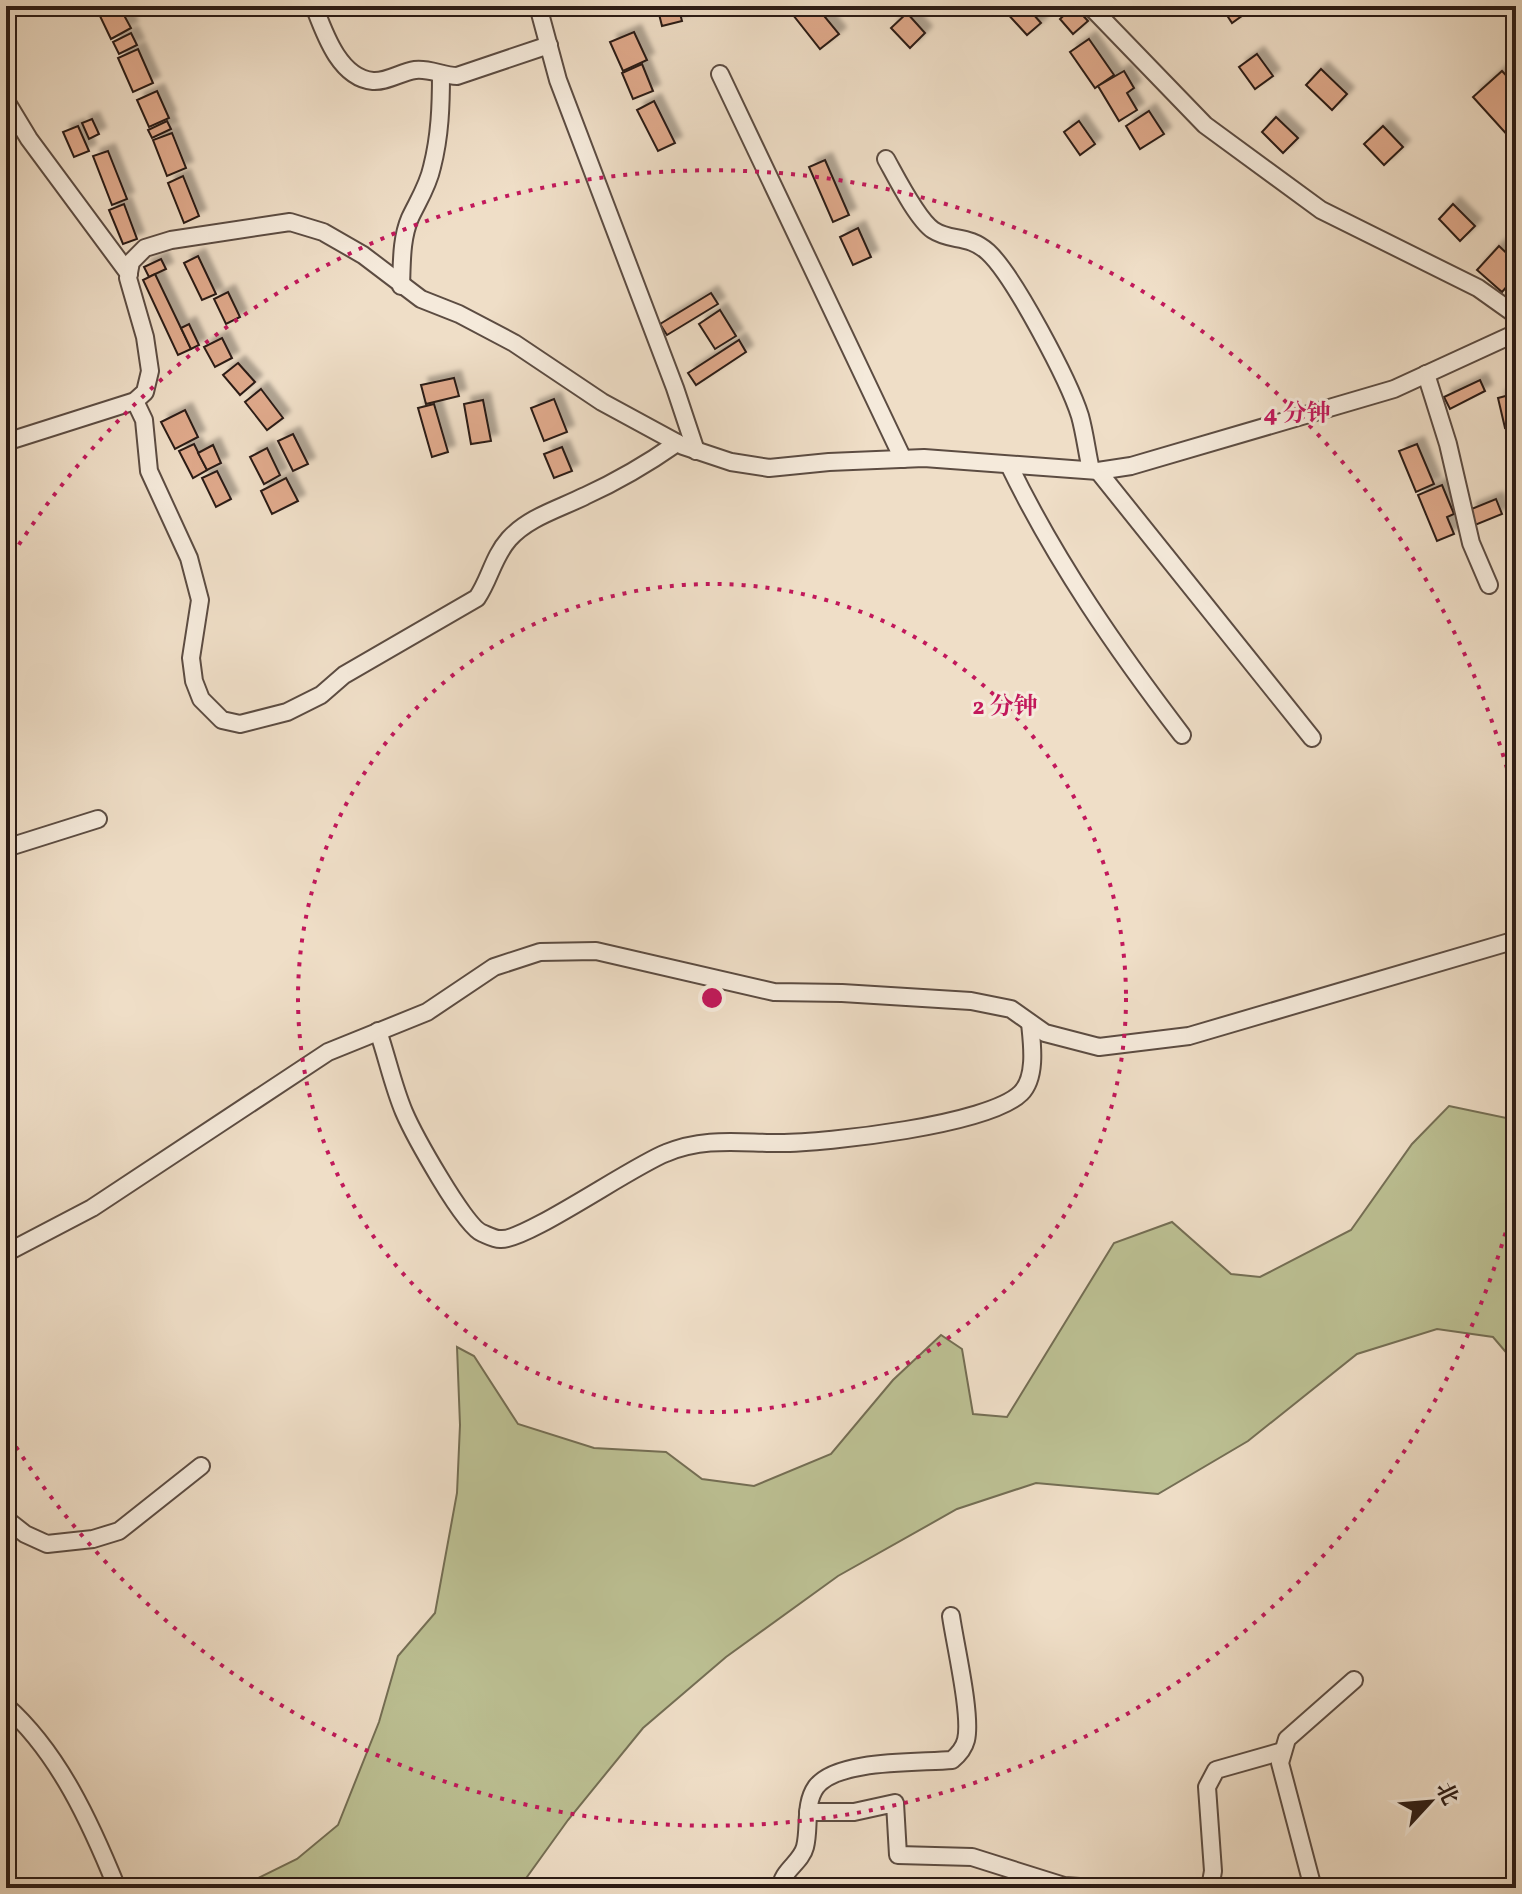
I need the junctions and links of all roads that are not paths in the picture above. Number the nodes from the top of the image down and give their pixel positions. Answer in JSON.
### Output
{"nodes":[{"id":1,"x":314,"y":6,"type":"edge"},
{"id":2,"x":538,"y":6,"type":"edge"},
{"id":3,"x":1090,"y":6,"type":"edge"},
{"id":4,"x":549,"y":45,"type":"junction"},
{"id":5,"x":441,"y":74,"type":"junction"},
{"id":6,"x":720,"y":74,"type":"dead end"},
{"id":7,"x":6,"y":101,"type":"edge"},
{"id":8,"x":886,"y":159,"type":"dead end"},
{"id":9,"x":129,"y":274,"type":"junction"},
{"id":10,"x":401,"y":286,"type":"junction"},
{"id":11,"x":1516,"y":315,"type":"edge"},
{"id":12,"x":1516,"y":333,"type":"edge"},
{"id":13,"x":1426,"y":374,"type":"junction"},
{"id":14,"x":135,"y":401,"type":"junction"},
{"id":15,"x":6,"y":442,"type":"edge"},
{"id":16,"x":677,"y":443,"type":"junction"},
{"id":17,"x":696,"y":451,"type":"junction"},
{"id":18,"x":903,"y":459,"type":"junction"},
{"id":19,"x":1009,"y":465,"type":"junction"},
{"id":20,"x":1094,"y":470,"type":"junction"},
{"id":21,"x":1489,"y":585,"type":"dead end"},
{"id":22,"x":1182,"y":735,"type":"dead end"},
{"id":23,"x":1312,"y":738,"type":"dead end"},
{"id":24,"x":98,"y":819,"type":"dead end"},
{"id":25,"x":6,"y":848,"type":"edge"},
{"id":26,"x":1516,"y":940,"type":"edge"},
{"id":27,"x":1030,"y":1023,"type":"junction"},
{"id":28,"x":378,"y":1031,"type":"junction"},
{"id":29,"x":6,"y":1253,"type":"edge"},
{"id":30,"x":201,"y":1466,"type":"dead end"},
{"id":31,"x":6,"y":1519,"type":"edge"},
{"id":32,"x":951,"y":1616,"type":"dead end"},
{"id":33,"x":1354,"y":1680,"type":"dead end"},
{"id":34,"x":6,"y":1706,"type":"edge"},
{"id":35,"x":1283,"y":1751,"type":"junction"},
{"id":36,"x":808,"y":1812,"type":"junction"},
{"id":37,"x":117,"y":1888,"type":"edge"},
{"id":38,"x":781,"y":1888,"type":"edge"},
{"id":39,"x":1095,"y":1888,"type":"edge"},
{"id":40,"x":1210,"y":1888,"type":"edge"},
{"id":41,"x":1313,"y":1888,"type":"edge"}],
"edges":[{"from":1,"to":5,"type":"street"},
{"from":2,"to":4,"type":"street"},
{"from":3,"to":11,"type":"street"},
{"from":4,"to":5,"type":"street"},
{"from":4,"to":17,"type":"street"},
{"from":5,"to":10,"type":"street"},
{"from":6,"to":18,"type":"street"},
{"from":7,"to":9,"type":"street"},
{"from":8,"to":20,"type":"street"},
{"from":9,"to":10,"type":"street"},
{"from":9,"to":14,"type":"street"},
{"from":10,"to":16,"type":"street"},
{"from":12,"to":13,"type":"street"},
{"from":13,"to":20,"type":"street"},
{"from":13,"to":21,"type":"street"},
{"from":14,"to":15,"type":"street"},
{"from":14,"to":16,"type":"street"},
{"from":16,"to":17,"type":"street"},
{"from":17,"to":18,"type":"street"},
{"from":18,"to":19,"type":"street"},
{"from":19,"to":20,"type":"street"},
{"from":19,"to":22,"type":"street"},
{"from":20,"to":23,"type":"street"},
{"from":24,"to":25,"type":"street"},
{"from":26,"to":27,"type":"street"},
{"from":27,"to":28,"type":"street"},
{"from":27,"to":28,"type":"street"},
{"from":28,"to":29,"type":"street"},
{"from":30,"to":31,"type":"street"},
{"from":32,"to":36,"type":"street"},
{"from":33,"to":35,"type":"street"},
{"from":34,"to":37,"type":"street"},
{"from":35,"to":40,"type":"street"},
{"from":35,"to":41,"type":"street"},
{"from":36,"to":38,"type":"street"},
{"from":36,"to":39,"type":"street"}]}
